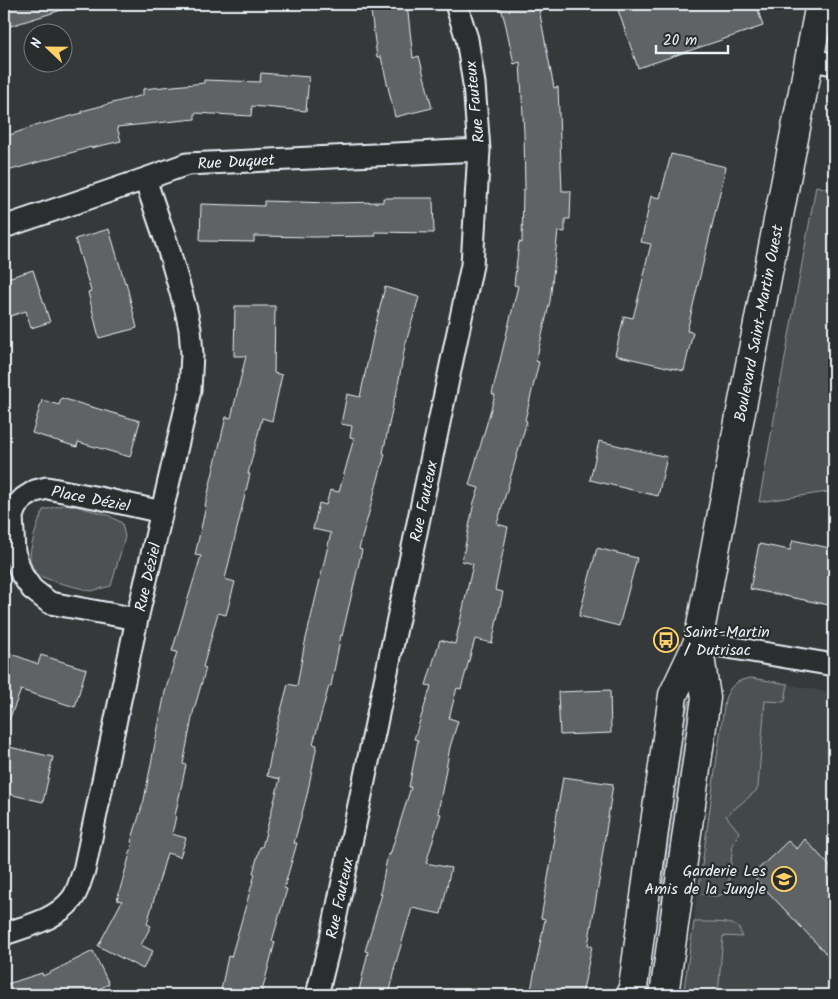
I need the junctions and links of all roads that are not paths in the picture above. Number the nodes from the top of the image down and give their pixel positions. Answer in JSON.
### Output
{"nodes":[{"id":1,"x":456,"y":4,"type":"edge"},
{"id":2,"x":820,"y":4,"type":"edge"},
{"id":3,"x":822,"y":62,"type":"edge"},
{"id":4,"x":479,"y":150,"type":"junction"},
{"id":5,"x":145,"y":179,"type":"junction"},
{"id":6,"x":4,"y":227,"type":"edge"},
{"id":7,"x":162,"y":512,"type":"junction"},
{"id":8,"x":137,"y":619,"type":"junction"},
{"id":9,"x":698,"y":642,"type":"junction"},
{"id":10,"x":834,"y":665,"type":"edge"},
{"id":11,"x":4,"y":934,"type":"edge"},
{"id":12,"x":317,"y":995,"type":"edge"},
{"id":13,"x":632,"y":995,"type":"edge"},
{"id":14,"x":664,"y":995,"type":"edge"}],
"edges":[{"from":1,"to":4,"type":"street","name":"Rue Fauteux"},
{"from":2,"to":3,"type":"main road","name":"Boulevard Saint-Martin Ouest"},
{"from":3,"to":9,"type":"main road","name":"Boulevard Saint-Martin Ouest"},
{"from":4,"to":5,"type":"street","name":"Rue Duquet"},
{"from":4,"to":12,"type":"street","name":"Rue Fauteux"},
{"from":5,"to":6,"type":"street","name":"Rue Duquet"},
{"from":5,"to":7,"type":"street","name":"Rue Déziel"},
{"from":7,"to":8,"type":"street","name":"Rue Déziel"},
{"from":7,"to":8,"type":"street","name":"Place Déziel"},
{"from":8,"to":11,"type":"street","name":"Rue Déziel"},
{"from":9,"to":10,"type":"street"},
{"from":9,"to":13,"type":"main road","name":"Boulevard Saint-Martin Ouest"},
{"from":9,"to":14,"type":"main road","name":"Boulevard Saint-Martin Ouest"}]}
